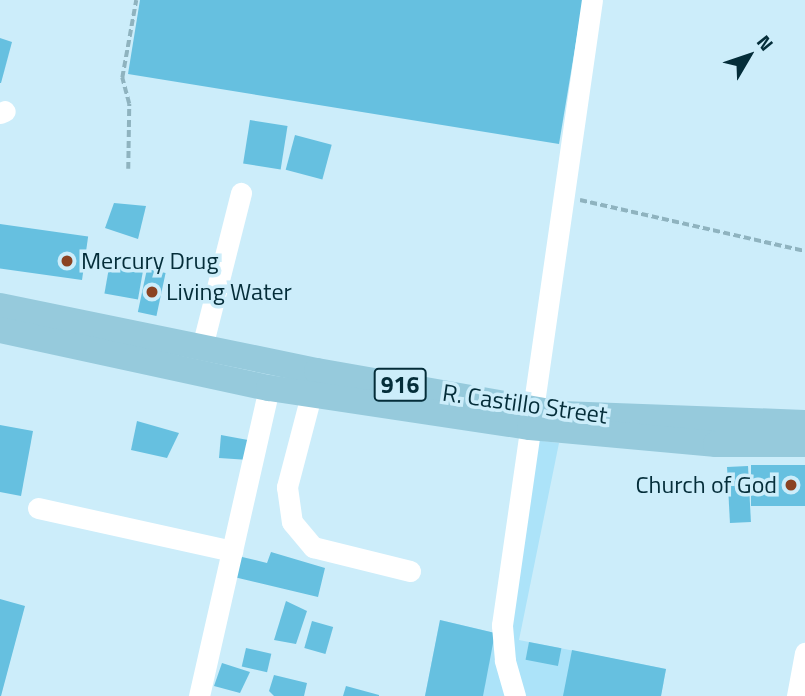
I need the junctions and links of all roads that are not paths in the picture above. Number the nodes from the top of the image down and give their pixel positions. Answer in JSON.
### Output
{"nodes":[{"id":1,"x":592,"y":0,"type":"edge"},
{"id":2,"x":241,"y":193,"type":"dead end"},
{"id":3,"x":0,"y":306,"type":"edge"},
{"id":4,"x":19,"y":326,"type":"edge"},
{"id":5,"x":202,"y":347,"type":"junction"},
{"id":6,"x":314,"y":383,"type":"junction"},
{"id":7,"x":269,"y":387,"type":"junction"},
{"id":8,"x":530,"y":417,"type":"junction"},
{"id":9,"x":805,"y":423,"type":"edge"},
{"id":10,"x":805,"y":444,"type":"edge"},
{"id":11,"x":38,"y":508,"type":"dead end"},
{"id":12,"x":232,"y":551,"type":"junction"},
{"id":13,"x":410,"y":571,"type":"dead end"},
{"id":14,"x":805,"y":653,"type":"edge"},
{"id":15,"x":199,"y":696,"type":"edge"},
{"id":16,"x":515,"y":696,"type":"edge"},
{"id":17,"x":797,"y":696,"type":"edge"}],
"edges":[{"from":1,"to":8,"type":"street"},
{"from":2,"to":5,"type":"street"},
{"from":3,"to":4,"type":"main road","name":"R. Castillo Street","number":"916"},
{"from":4,"to":5,"type":"main road","name":"R. Castillo Street","number":"916"},
{"from":4,"to":7,"type":"main road","name":"R. Castillo Street","number":"916"},
{"from":5,"to":6,"type":"main road","name":"R. Castillo Street","number":"916"},
{"from":6,"to":7,"type":"main road","name":"R. Castillo Street","number":"916"},
{"from":6,"to":8,"type":"main road","name":"R. Castillo Street","number":"916"},
{"from":6,"to":13,"type":"street"},
{"from":7,"to":12,"type":"street"},
{"from":8,"to":9,"type":"main road","name":"R. Castillo Street","number":"916"},
{"from":8,"to":10,"type":"main road","name":"R. Castillo Street","number":"916"},
{"from":8,"to":16,"type":"street"},
{"from":11,"to":12,"type":"street"},
{"from":12,"to":15,"type":"street"},
{"from":14,"to":17,"type":"street"}]}
